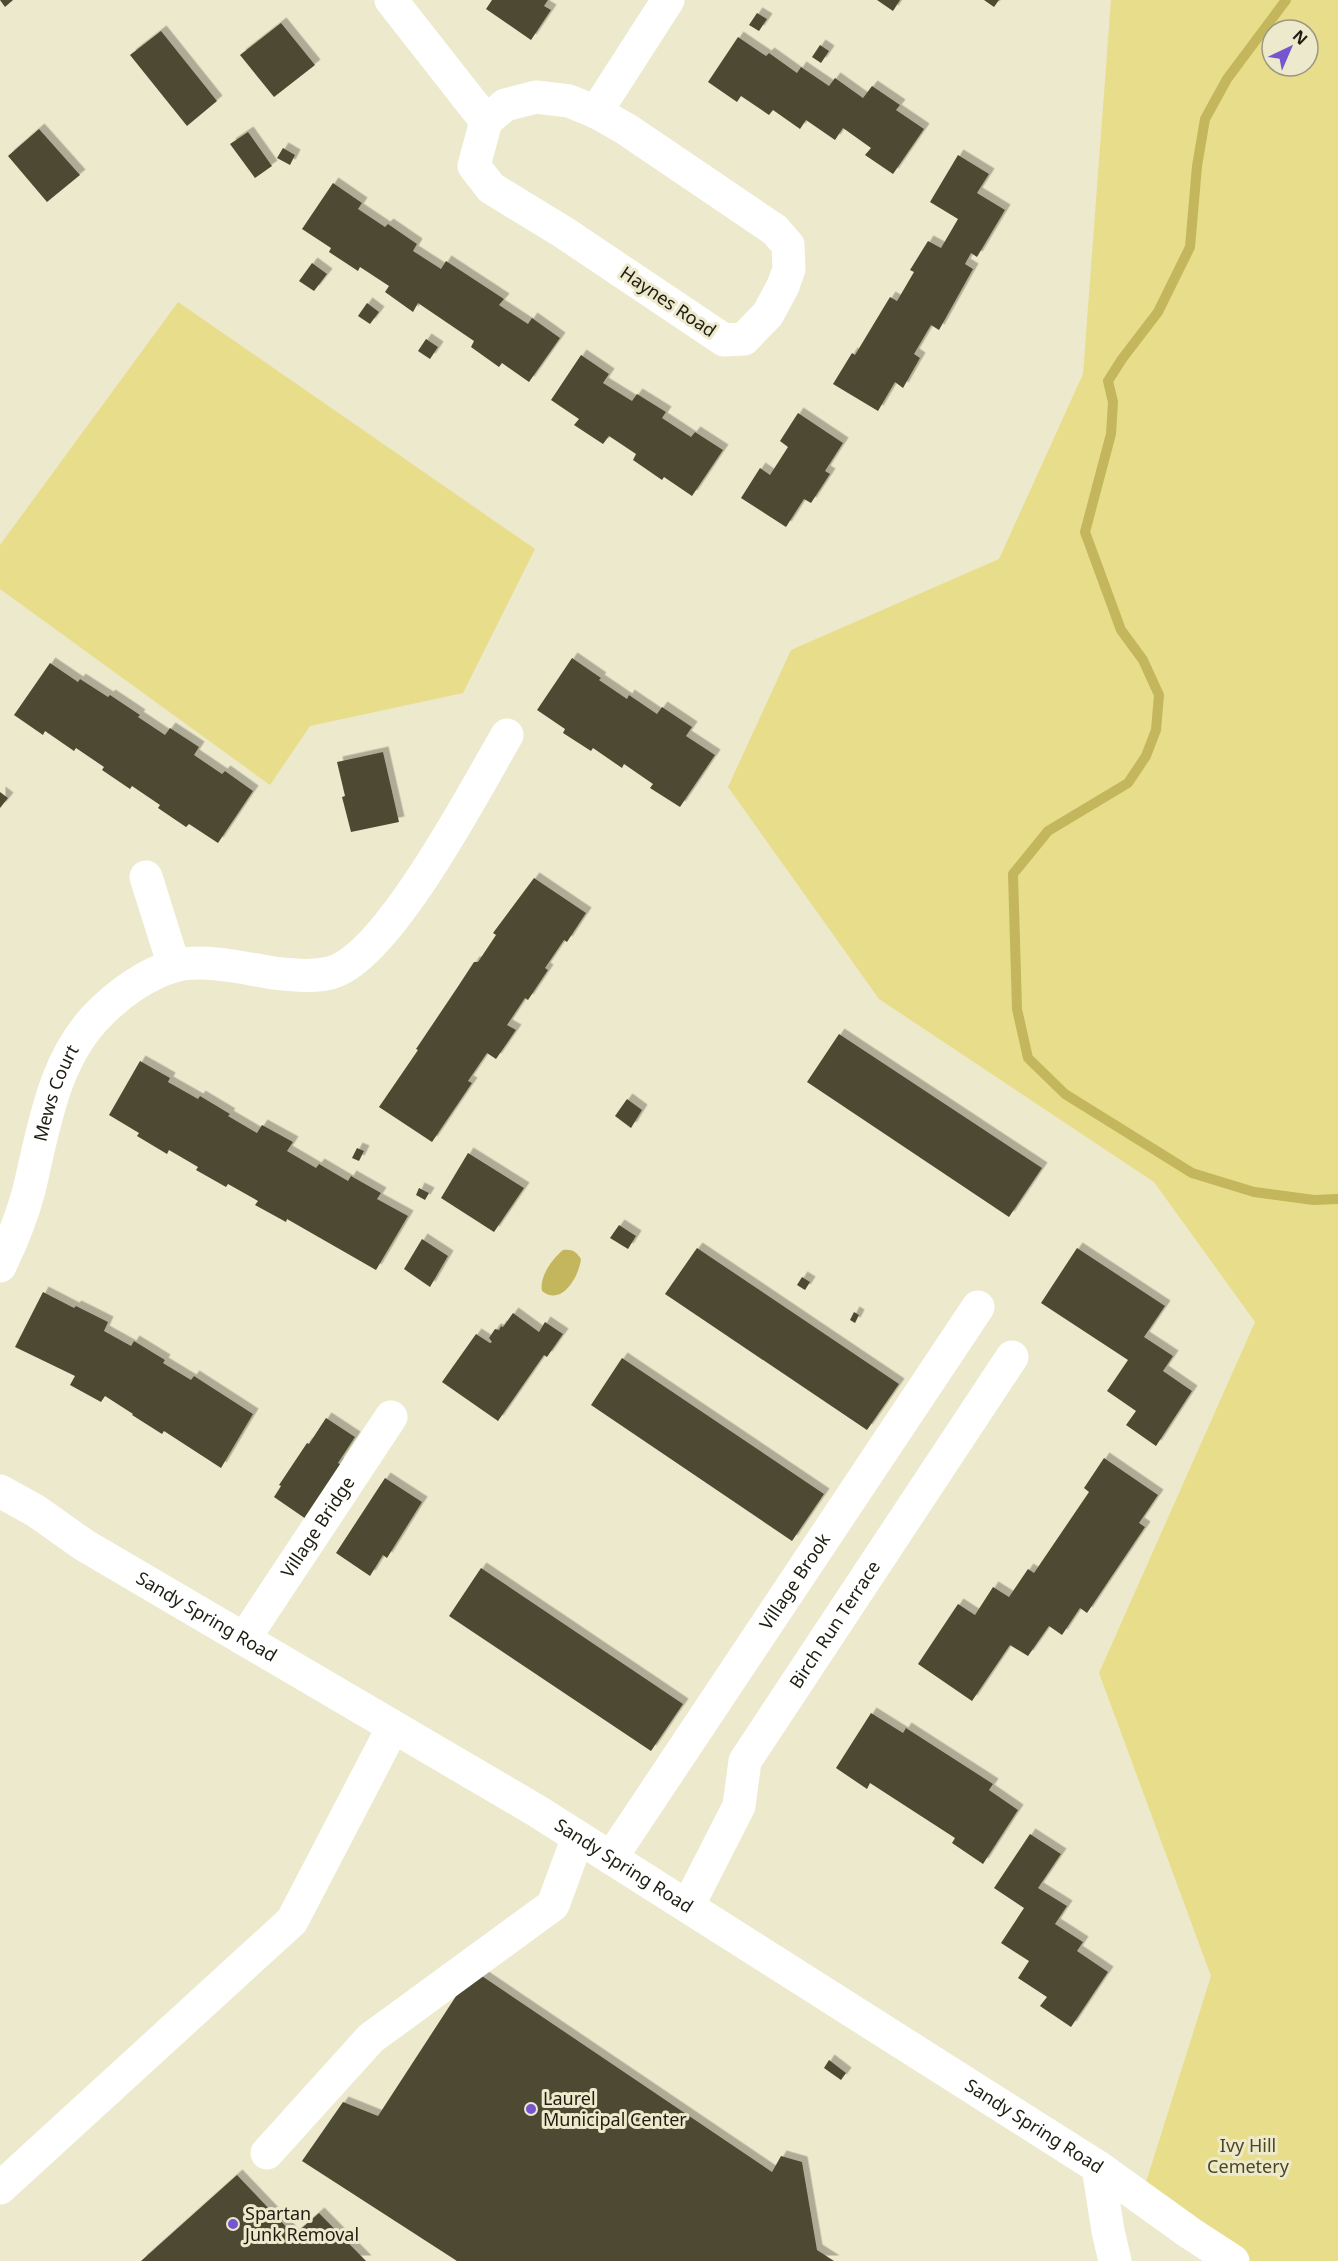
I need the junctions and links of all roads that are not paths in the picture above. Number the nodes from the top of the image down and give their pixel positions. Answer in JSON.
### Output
{"nodes":[{"id":1,"x":391,"y":0,"type":"edge"},
{"id":2,"x":668,"y":0,"type":"edge"},
{"id":3,"x":596,"y":112,"type":"junction"},
{"id":4,"x":486,"y":121,"type":"junction"},
{"id":5,"x":507,"y":735,"type":"dead end"},
{"id":6,"x":146,"y":877,"type":"dead end"},
{"id":7,"x":174,"y":966,"type":"junction"},
{"id":8,"x":0,"y":1266,"type":"edge"},
{"id":9,"x":978,"y":1307,"type":"dead end"},
{"id":10,"x":1012,"y":1357,"type":"dead end"},
{"id":11,"x":391,"y":1417,"type":"dead end"},
{"id":12,"x":0,"y":1491,"type":"edge"},
{"id":13,"x":244,"y":1639,"type":"junction"},
{"id":14,"x":393,"y":1727,"type":"junction"},
{"id":15,"x":578,"y":1837,"type":"junction"},
{"id":16,"x":611,"y":1858,"type":"junction"},
{"id":17,"x":688,"y":1906,"type":"junction"},
{"id":18,"x":267,"y":2153,"type":"dead end"},
{"id":19,"x":1098,"y":2167,"type":"junction"},
{"id":20,"x":0,"y":2188,"type":"edge"},
{"id":21,"x":1115,"y":2261,"type":"edge"},
{"id":22,"x":1233,"y":2261,"type":"edge"}],
"edges":[{"from":1,"to":4,"type":"street"},
{"from":2,"to":3,"type":"street"},
{"from":3,"to":4,"type":"street","name":"Haynes Road"},
{"from":3,"to":4,"type":"street","name":"Haynes Road"},
{"from":5,"to":7,"type":"street"},
{"from":6,"to":7,"type":"street"},
{"from":7,"to":8,"type":"street","name":"Mews Court"},
{"from":9,"to":16,"type":"street","name":"Village Brook"},
{"from":10,"to":17,"type":"street","name":"Birch Run Terrace"},
{"from":11,"to":13,"type":"street","name":"Village Bridge"},
{"from":12,"to":13,"type":"street","name":"Sandy Spring Road"},
{"from":13,"to":14,"type":"street","name":"Sandy Spring Road"},
{"from":14,"to":15,"type":"street","name":"Sandy Spring Road"},
{"from":14,"to":20,"type":"street"},
{"from":15,"to":16,"type":"street","name":"Sandy Spring Road"},
{"from":15,"to":18,"type":"street"},
{"from":16,"to":17,"type":"street","name":"Sandy Spring Road"},
{"from":17,"to":19,"type":"street","name":"Sandy Spring Road"},
{"from":19,"to":21,"type":"street"},
{"from":19,"to":22,"type":"street","name":"Sandy Spring Road"}]}
